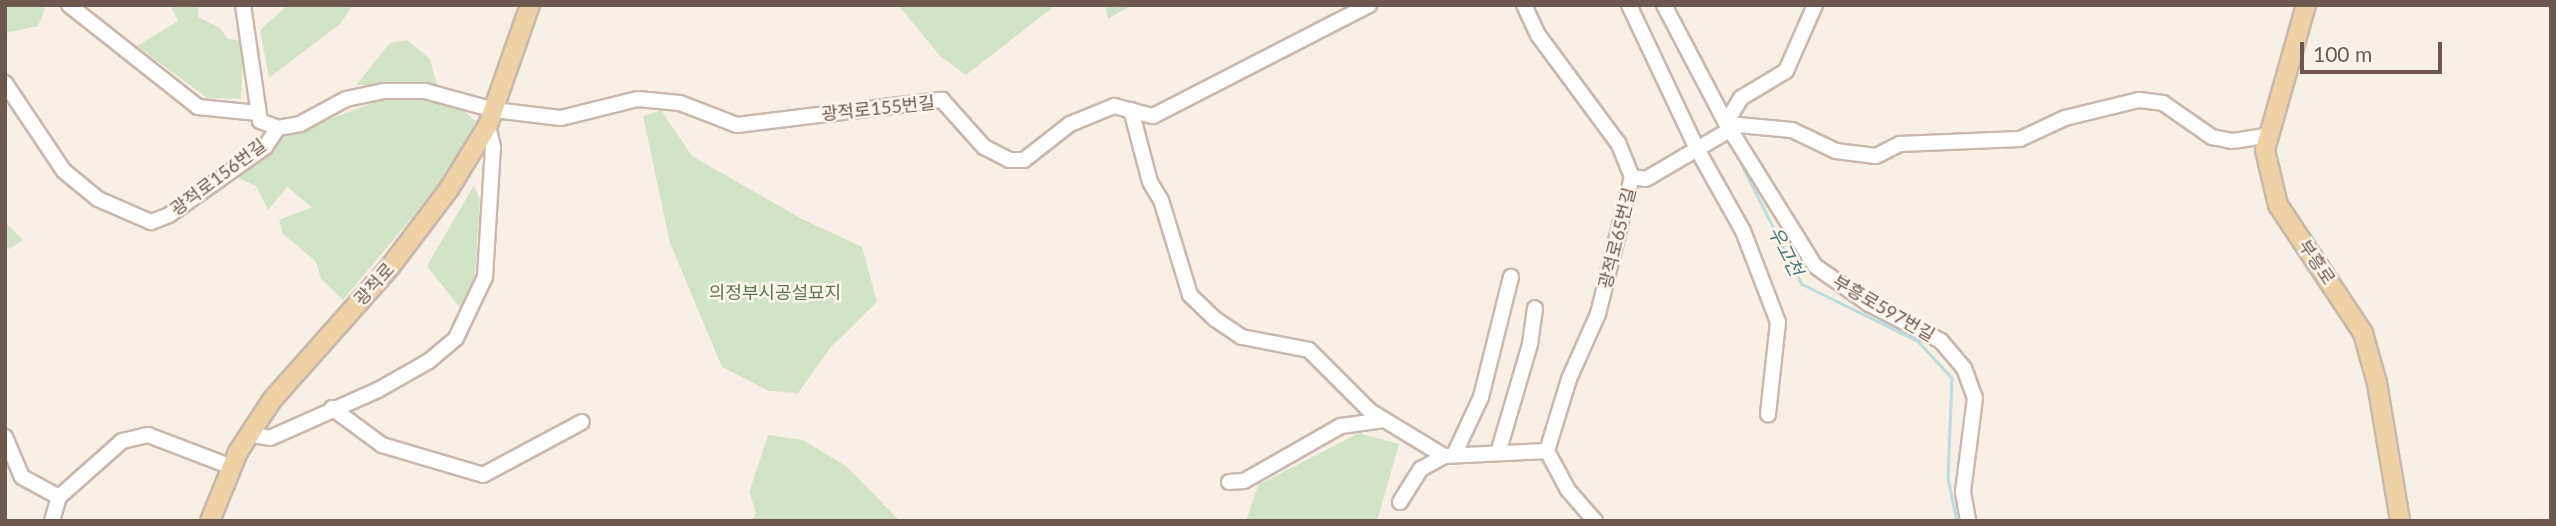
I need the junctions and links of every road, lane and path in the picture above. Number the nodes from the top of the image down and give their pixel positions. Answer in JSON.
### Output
{"nodes":[{"id":1,"x":69,"y":5,"type":"edge"},
{"id":2,"x":243,"y":5,"type":"edge"},
{"id":3,"x":530,"y":5,"type":"edge"},
{"id":4,"x":1369,"y":5,"type":"edge"},
{"id":5,"x":1524,"y":5,"type":"edge"},
{"id":6,"x":1629,"y":5,"type":"edge"},
{"id":7,"x":1664,"y":5,"type":"edge"},
{"id":8,"x":1815,"y":5,"type":"edge"},
{"id":9,"x":2306,"y":5,"type":"edge"},
{"id":10,"x":5,"y":83,"type":"edge"},
{"id":11,"x":1131,"y":110,"type":"junction"},
{"id":12,"x":258,"y":113,"type":"junction"},
{"id":13,"x":491,"y":117,"type":"junction"},
{"id":14,"x":278,"y":128,"type":"junction"},
{"id":15,"x":1728,"y":128,"type":"junction"},
{"id":16,"x":2269,"y":135,"type":"junction"},
{"id":17,"x":1699,"y":148,"type":"junction"},
{"id":18,"x":1632,"y":177,"type":"junction"},
{"id":19,"x":1511,"y":277,"type":"dead end"},
{"id":20,"x":1535,"y":308,"type":"dead end"},
{"id":21,"x":332,"y":408,"type":"junction"},
{"id":22,"x":1768,"y":414,"type":"dead end"},
{"id":23,"x":1384,"y":420,"type":"junction"},
{"id":24,"x":582,"y":422,"type":"dead end"},
{"id":25,"x":248,"y":435,"type":"junction"},
{"id":26,"x":5,"y":437,"type":"edge"},
{"id":27,"x":1547,"y":451,"type":"junction"},
{"id":28,"x":1498,"y":453,"type":"junction"},
{"id":29,"x":1449,"y":455,"type":"junction"},
{"id":30,"x":232,"y":467,"type":"junction"},
{"id":31,"x":1229,"y":482,"type":"dead end"},
{"id":32,"x":59,"y":497,"type":"junction"},
{"id":33,"x":1400,"y":502,"type":"dead end"},
{"id":34,"x":52,"y":521,"type":"edge"},
{"id":35,"x":210,"y":521,"type":"edge"},
{"id":36,"x":1595,"y":521,"type":"edge"},
{"id":37,"x":1968,"y":521,"type":"edge"},
{"id":38,"x":2400,"y":521,"type":"edge"}],
"edges":[{"from":1,"to":12,"type":"street","name":"광적로156번길"},
{"from":2,"to":12,"type":"street","name":"광적로156번길"},
{"from":3,"to":13,"type":"main road","name":"광적로"},
{"from":4,"to":11,"type":"street","name":"광적로155번길"},
{"from":5,"to":18,"type":"street","name":"광적로65번길"},
{"from":6,"to":17,"type":"street"},
{"from":7,"to":15,"type":"street","name":"부흥로597번길"},
{"from":8,"to":15,"type":"street"},
{"from":9,"to":16,"type":"main road","name":"부흥로"},
{"from":10,"to":14,"type":"street","name":"광적로156번길"},
{"from":11,"to":13,"type":"street","name":"광적로155번길"},
{"from":11,"to":23,"type":"street"},
{"from":12,"to":14,"type":"street","name":"광적로156번길"},
{"from":13,"to":14,"type":"street","name":"광적로156번길"},
{"from":13,"to":21,"type":"street","name":"광적로"},
{"from":13,"to":25,"type":"main road","name":"광적로"},
{"from":15,"to":16,"type":"street"},
{"from":15,"to":17,"type":"street"},
{"from":15,"to":37,"type":"street","name":"부흥로597번길"},
{"from":16,"to":38,"type":"main road","name":"부흥로"},
{"from":17,"to":18,"type":"street"},
{"from":17,"to":22,"type":"street"},
{"from":18,"to":27,"type":"street","name":"광적로65번길"},
{"from":19,"to":29,"type":"street"},
{"from":20,"to":28,"type":"street"},
{"from":21,"to":24,"type":"street"},
{"from":21,"to":25,"type":"street","name":"광적로"},
{"from":23,"to":29,"type":"street"},
{"from":23,"to":31,"type":"street"},
{"from":25,"to":30,"type":"main road","name":"광적로"},
{"from":26,"to":32,"type":"street"},
{"from":27,"to":28,"type":"street"},
{"from":27,"to":36,"type":"street"},
{"from":28,"to":29,"type":"street"},
{"from":29,"to":33,"type":"street"},
{"from":30,"to":32,"type":"street"},
{"from":30,"to":35,"type":"main road","name":"광적로"},
{"from":32,"to":34,"type":"street"}]}
